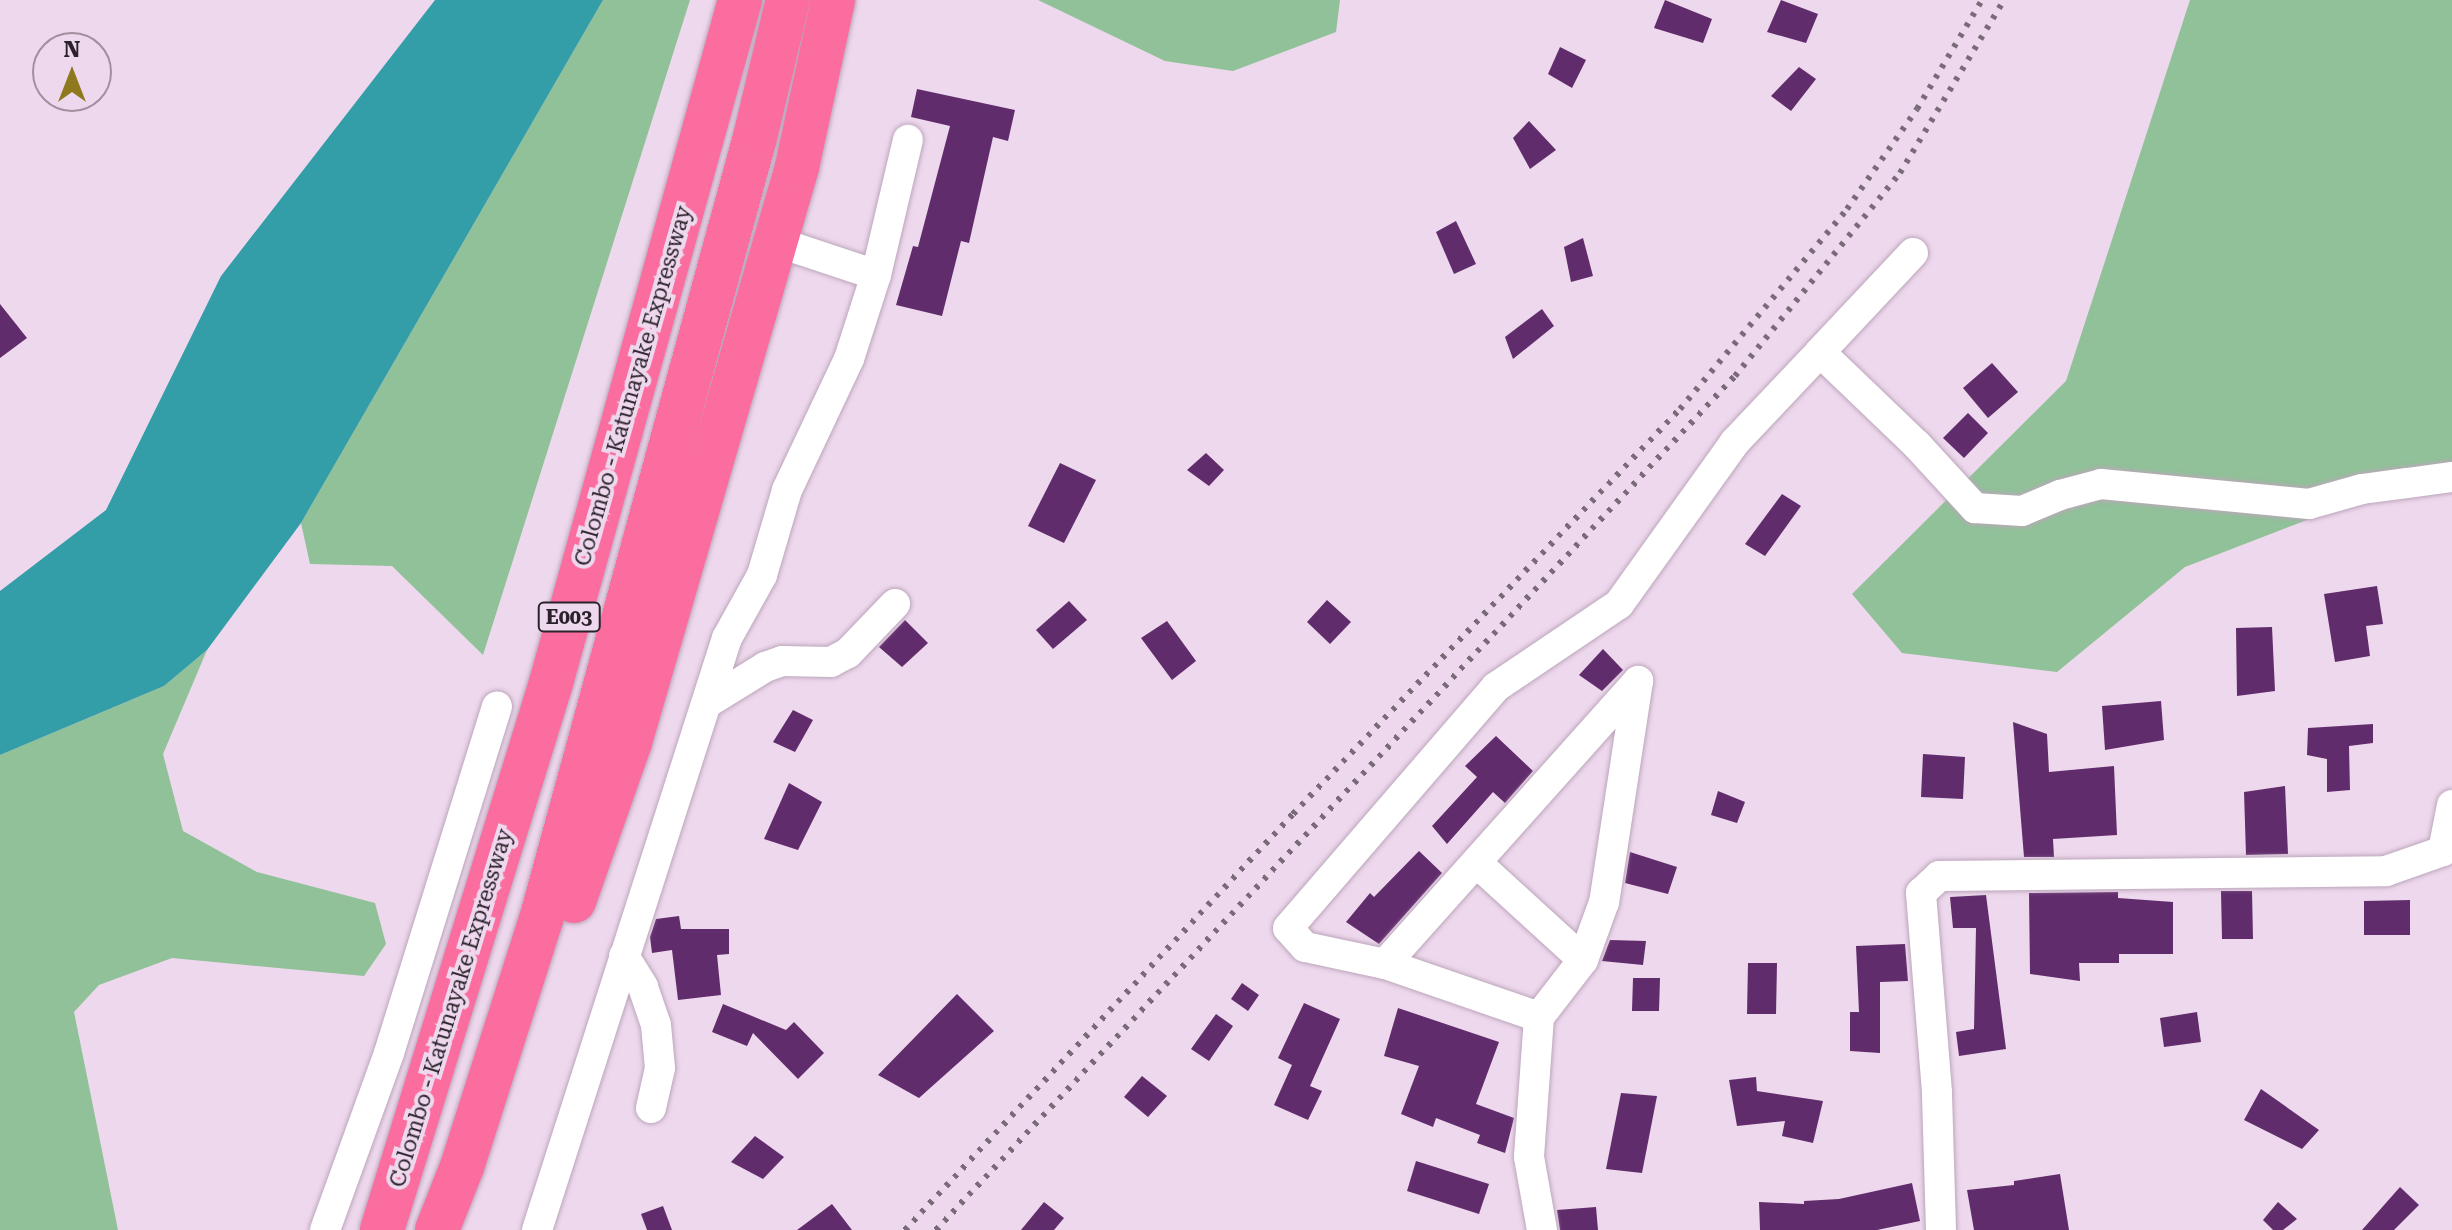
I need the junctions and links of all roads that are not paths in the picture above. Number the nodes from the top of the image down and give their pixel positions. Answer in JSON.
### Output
{"nodes":[{"id":1,"x":740,"y":0,"type":"edge"},
{"id":2,"x":788,"y":0,"type":"edge"},
{"id":3,"x":809,"y":0,"type":"edge"},
{"id":4,"x":833,"y":0,"type":"edge"},
{"id":5,"x":852,"y":0,"type":"edge"},
{"id":6,"x":908,"y":140,"type":"dead end"},
{"id":7,"x":795,"y":248,"type":"junction"},
{"id":8,"x":1913,"y":253,"type":"dead end"},
{"id":9,"x":876,"y":275,"type":"junction"},
{"id":10,"x":1820,"y":352,"type":"junction"},
{"id":11,"x":2452,"y":477,"type":"edge"},
{"id":12,"x":895,"y":604,"type":"dead end"},
{"id":13,"x":707,"y":703,"type":"junction"},
{"id":14,"x":497,"y":706,"type":"dead end"},
{"id":15,"x":2452,"y":805,"type":"edge"},
{"id":16,"x":1478,"y":864,"type":"junction"},
{"id":17,"x":561,"y":940,"type":"junction"},
{"id":18,"x":624,"y":956,"type":"junction"},
{"id":19,"x":1583,"y":960,"type":"junction"},
{"id":20,"x":1385,"y":964,"type":"junction"},
{"id":21,"x":1539,"y":1017,"type":"junction"},
{"id":22,"x":491,"y":1075,"type":"junction"},
{"id":23,"x":651,"y":1108,"type":"dead end"},
{"id":24,"x":453,"y":1190,"type":"junction"},
{"id":25,"x":325,"y":1230,"type":"edge"},
{"id":26,"x":382,"y":1230,"type":"edge"},
{"id":27,"x":437,"y":1230,"type":"edge"},
{"id":28,"x":537,"y":1230,"type":"edge"},
{"id":29,"x":1542,"y":1230,"type":"edge"},
{"id":30,"x":1941,"y":1230,"type":"edge"}],
"edges":[{"from":1,"to":26,"type":"highway","name":"Colombo - Katunayake Expressway","number":"E003"},
{"from":2,"to":22,"type":"highway","number":"E003"},
{"from":3,"to":22,"type":"highway"},
{"from":4,"to":17,"type":"highway"},
{"from":5,"to":7,"type":"highway"},
{"from":6,"to":9,"type":"street"},
{"from":7,"to":9,"type":"street"},
{"from":7,"to":17,"type":"highway"},
{"from":8,"to":10,"type":"street"},
{"from":9,"to":13,"type":"street"},
{"from":10,"to":11,"type":"street"},
{"from":10,"to":20,"type":"street"},
{"from":12,"to":13,"type":"street"},
{"from":13,"to":18,"type":"street"},
{"from":14,"to":25,"type":"street"},
{"from":15,"to":30,"type":"street"},
{"from":16,"to":19,"type":"street"},
{"from":16,"to":19,"type":"street"},
{"from":16,"to":20,"type":"street"},
{"from":17,"to":24,"type":"highway"},
{"from":18,"to":23,"type":"street"},
{"from":18,"to":28,"type":"street"},
{"from":19,"to":21,"type":"street"},
{"from":20,"to":21,"type":"street"},
{"from":21,"to":29,"type":"street"},
{"from":22,"to":24,"type":"highway","number":"E003"},
{"from":24,"to":27,"type":"highway","number":"E003"}]}
